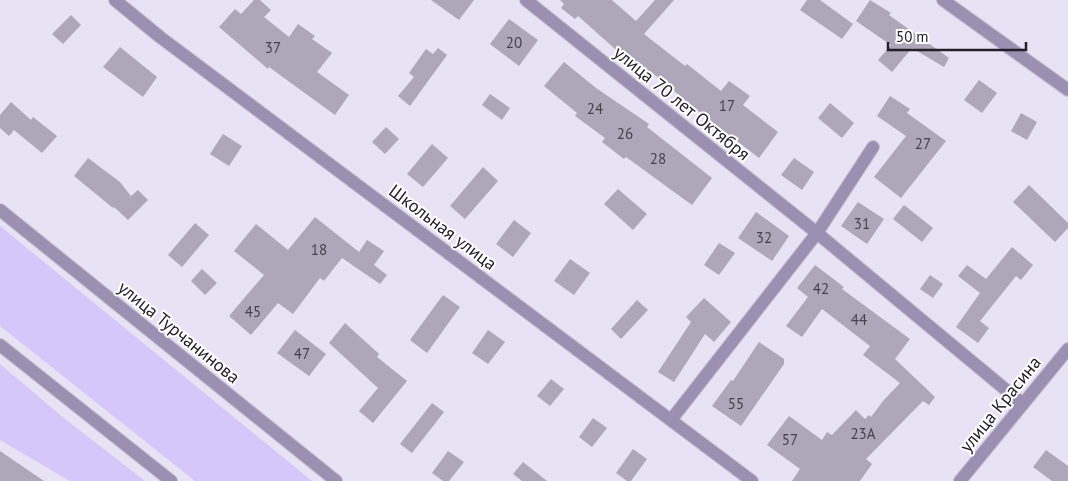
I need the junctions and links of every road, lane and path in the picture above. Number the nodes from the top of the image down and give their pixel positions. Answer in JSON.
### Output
{"nodes":[{"id":1,"x":115,"y":0,"type":"edge"},
{"id":2,"x":526,"y":0,"type":"edge"},
{"id":3,"x":943,"y":0,"type":"edge"},
{"id":4,"x":1068,"y":90,"type":"edge"},
{"id":5,"x":873,"y":147,"type":"dead end"},
{"id":6,"x":0,"y":210,"type":"edge"},
{"id":7,"x":817,"y":233,"type":"junction"},
{"id":8,"x":0,"y":345,"type":"edge"},
{"id":9,"x":1068,"y":349,"type":"edge"},
{"id":10,"x":1023,"y":404,"type":"junction"},
{"id":11,"x":671,"y":420,"type":"junction"},
{"id":12,"x":171,"y":481,"type":"edge"},
{"id":13,"x":336,"y":481,"type":"edge"},
{"id":14,"x":752,"y":481,"type":"edge"},
{"id":15,"x":960,"y":481,"type":"edge"}],
"edges":[{"from":1,"to":11,"type":"street","name":"Школьная улица"},
{"from":2,"to":7,"type":"street","name":"улица 70 лет Октября"},
{"from":3,"to":4,"type":"street"},
{"from":5,"to":7,"type":"street"},
{"from":6,"to":13,"type":"street","name":"улица Турчанинова"},
{"from":7,"to":10,"type":"street","name":"улица 70 лет Октября"},
{"from":7,"to":11,"type":"street"},
{"from":8,"to":12,"type":"street"},
{"from":9,"to":10,"type":"street","name":"улица Красина"},
{"from":10,"to":15,"type":"street","name":"улица Красина"},
{"from":11,"to":14,"type":"street","name":"Школьная улица"}]}
